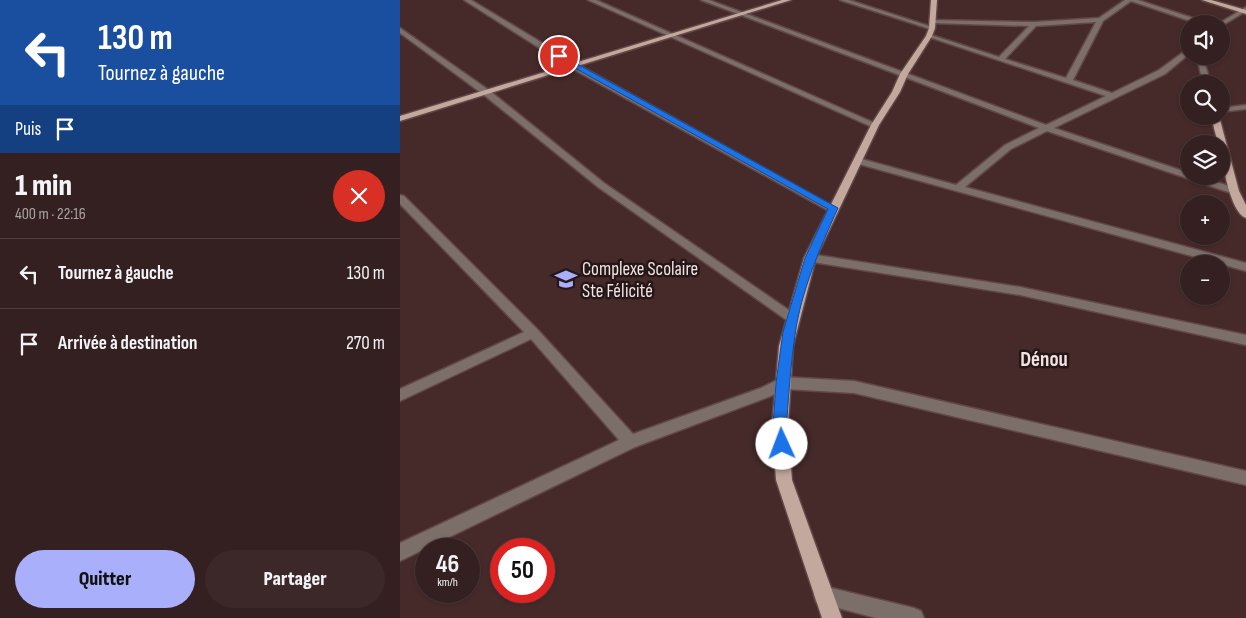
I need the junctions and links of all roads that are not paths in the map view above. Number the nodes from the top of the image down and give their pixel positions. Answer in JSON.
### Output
{"nodes":[{"id":1,"x":467,"y":0,"type":"edge"},
{"id":2,"x":591,"y":0,"type":"edge"},
{"id":3,"x":704,"y":0,"type":"edge"},
{"id":4,"x":788,"y":0,"type":"edge"},
{"id":5,"x":843,"y":0,"type":"edge"},
{"id":6,"x":934,"y":0,"type":"edge"},
{"id":7,"x":1131,"y":0,"type":"edge"},
{"id":8,"x":1205,"y":0,"type":"edge"},
{"id":9,"x":1245,"y":11,"type":"edge"},
{"id":10,"x":742,"y":14,"type":"junction"},
{"id":11,"x":1180,"y":16,"type":"edge"},
{"id":12,"x":1230,"y":19,"type":"edge"},
{"id":13,"x":1100,"y":20,"type":"junction"},
{"id":14,"x":1034,"y":24,"type":"junction"},
{"id":15,"x":931,"y":28,"type":"junction"},
{"id":16,"x":400,"y":30,"type":"edge"},
{"id":17,"x":672,"y":36,"type":"junction"},
{"id":18,"x":1180,"y":57,"type":"edge"},
{"id":19,"x":1001,"y":59,"type":"junction"},
{"id":20,"x":574,"y":66,"type":"junction"},
{"id":21,"x":904,"y":74,"type":"junction"},
{"id":22,"x":1068,"y":82,"type":"junction"},
{"id":23,"x":487,"y":93,"type":"junction"},
{"id":24,"x":1113,"y":96,"type":"junction"},
{"id":25,"x":1246,"y":107,"type":"edge"},
{"id":26,"x":1230,"y":109,"type":"edge"},
{"id":27,"x":400,"y":119,"type":"edge"},
{"id":28,"x":874,"y":125,"type":"junction"},
{"id":29,"x":1217,"y":125,"type":"edge"},
{"id":30,"x":1046,"y":128,"type":"junction"},
{"id":31,"x":858,"y":161,"type":"junction"},
{"id":32,"x":1180,"y":173,"type":"edge"},
{"id":33,"x":1216,"y":185,"type":"edge"},
{"id":34,"x":958,"y":188,"type":"junction"},
{"id":35,"x":1234,"y":191,"type":"junction"},
{"id":36,"x":400,"y":198,"type":"edge"},
{"id":37,"x":833,"y":208,"type":"junction"},
{"id":38,"x":1246,"y":215,"type":"edge"},
{"id":39,"x":810,"y":258,"type":"junction"},
{"id":40,"x":1246,"y":267,"type":"edge"},
{"id":41,"x":792,"y":318,"type":"junction"},
{"id":42,"x":532,"y":333,"type":"junction"},
{"id":43,"x":1246,"y":340,"type":"edge"},
{"id":44,"x":783,"y":383,"type":"junction"},
{"id":45,"x":400,"y":395,"type":"edge"},
{"id":46,"x":630,"y":442,"type":"junction"},
{"id":47,"x":1246,"y":478,"type":"edge"},
{"id":48,"x":400,"y":552,"type":"edge"},
{"id":49,"x":823,"y":595,"type":"junction"},
{"id":50,"x":832,"y":618,"type":"edge"},
{"id":51,"x":914,"y":618,"type":"edge"}],
"edges":[{"from":1,"to":20,"type":"street"},
{"from":2,"to":17,"type":"street"},
{"from":3,"to":10,"type":"street"},
{"from":4,"to":10,"type":"main road"},
{"from":5,"to":15,"type":"street"},
{"from":6,"to":15,"type":"main road"},
{"from":7,"to":11,"type":"street"},
{"from":7,"to":13,"type":"street"},
{"from":8,"to":9,"type":"main road"},
{"from":9,"to":12,"type":"street"},
{"from":10,"to":17,"type":"main road"},
{"from":10,"to":21,"type":"street"},
{"from":13,"to":14,"type":"street"},
{"from":13,"to":22,"type":"street"},
{"from":14,"to":15,"type":"street"},
{"from":14,"to":19,"type":"street"},
{"from":15,"to":19,"type":"street"},
{"from":15,"to":21,"type":"main road"},
{"from":16,"to":23,"type":"street"},
{"from":17,"to":20,"type":"main road"},
{"from":17,"to":28,"type":"street"},
{"from":18,"to":24,"type":"street"},
{"from":19,"to":22,"type":"street"},
{"from":20,"to":23,"type":"main road"},
{"from":20,"to":37,"type":"street"},
{"from":21,"to":28,"type":"main road"},
{"from":21,"to":30,"type":"street"},
{"from":22,"to":24,"type":"street"},
{"from":23,"to":27,"type":"main road"},
{"from":23,"to":41,"type":"street"},
{"from":24,"to":30,"type":"street"},
{"from":25,"to":26,"type":"street"},
{"from":28,"to":31,"type":"main road"},
{"from":29,"to":35,"type":"main road"},
{"from":30,"to":32,"type":"street"},
{"from":30,"to":34,"type":"street"},
{"from":31,"to":34,"type":"street"},
{"from":31,"to":37,"type":"main road"},
{"from":33,"to":35,"type":"street"},
{"from":34,"to":40,"type":"street"},
{"from":35,"to":38,"type":"main road"},
{"from":36,"to":42,"type":"street"},
{"from":37,"to":39,"type":"main road"},
{"from":39,"to":41,"type":"main road"},
{"from":39,"to":43,"type":"street"},
{"from":41,"to":44,"type":"main road"},
{"from":42,"to":45,"type":"street"},
{"from":42,"to":46,"type":"street"},
{"from":44,"to":46,"type":"street"},
{"from":44,"to":47,"type":"street"},
{"from":44,"to":49,"type":"main road"},
{"from":46,"to":48,"type":"street"},
{"from":49,"to":50,"type":"main road"},
{"from":49,"to":51,"type":"street"}]}
